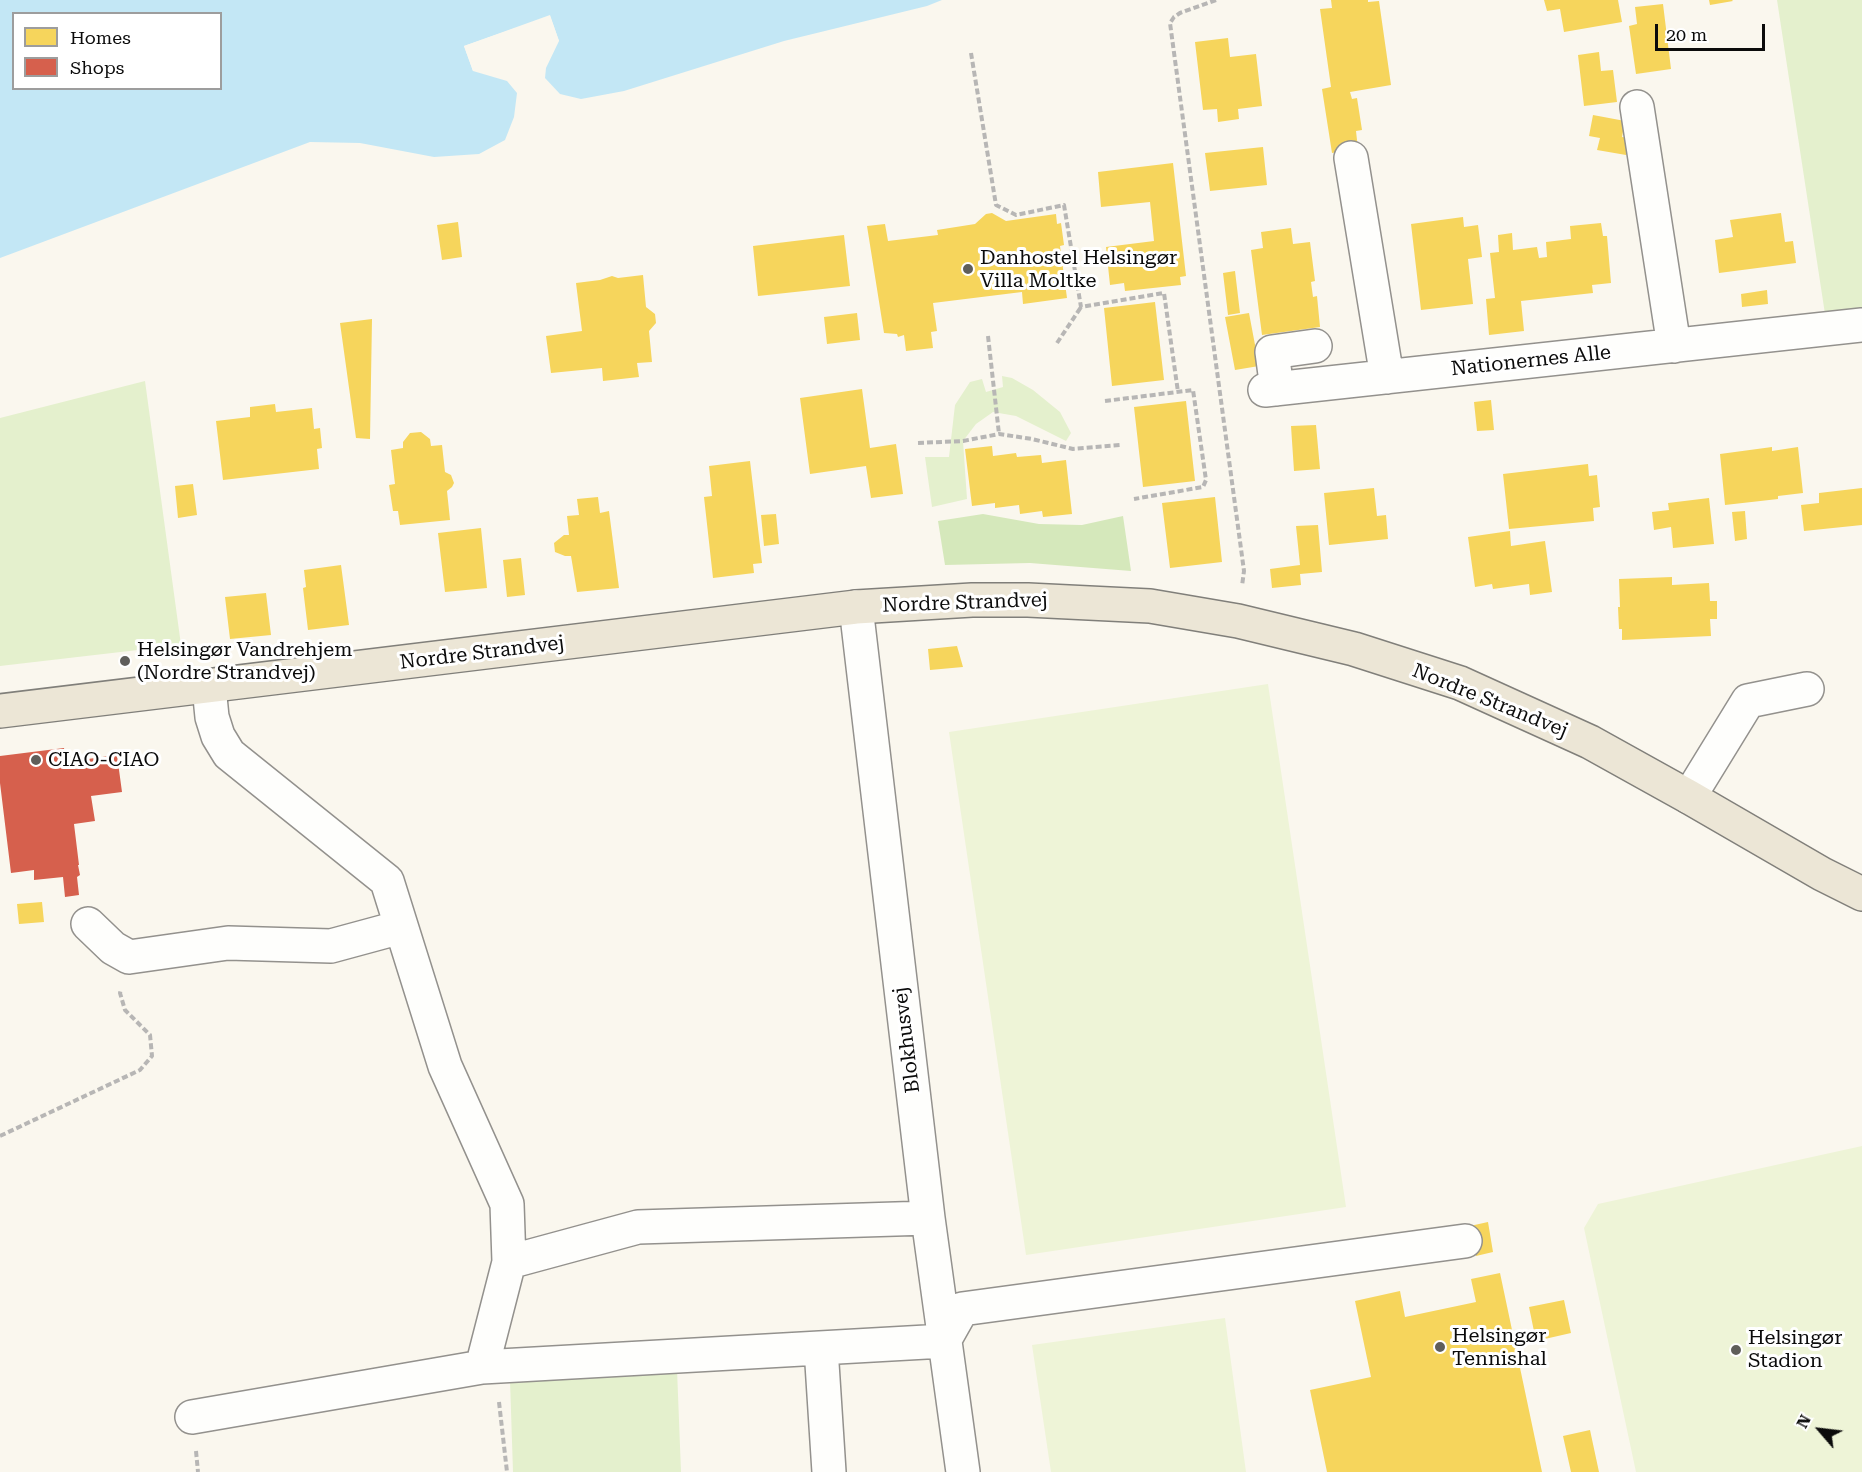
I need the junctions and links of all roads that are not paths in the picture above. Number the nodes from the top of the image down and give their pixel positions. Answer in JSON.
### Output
{"nodes":[{"id":1,"x":1637,"y":107,"type":"dead end"},
{"id":2,"x":1351,"y":158,"type":"dead end"},
{"id":3,"x":1862,"y":325,"type":"edge"},
{"id":4,"x":1316,"y":346,"type":"dead end"},
{"id":5,"x":1674,"y":346,"type":"junction"},
{"id":6,"x":1387,"y":377,"type":"junction"},
{"id":7,"x":856,"y":607,"type":"junction"},
{"id":8,"x":209,"y":687,"type":"junction"},
{"id":9,"x":1808,"y":689,"type":"dead end"},
{"id":10,"x":0,"y":711,"type":"edge"},
{"id":11,"x":1689,"y":797,"type":"junction"},
{"id":12,"x":1862,"y":894,"type":"edge"},
{"id":13,"x":88,"y":924,"type":"dead end"},
{"id":14,"x":400,"y":927,"type":"junction"},
{"id":15,"x":928,"y":1218,"type":"junction"},
{"id":16,"x":1465,"y":1241,"type":"dead end"},
{"id":17,"x":509,"y":1262,"type":"junction"},
{"id":18,"x":944,"y":1341,"type":"junction"},
{"id":19,"x":820,"y":1348,"type":"junction"},
{"id":20,"x":482,"y":1367,"type":"junction"},
{"id":21,"x":192,"y":1417,"type":"dead end"},
{"id":22,"x":830,"y":1472,"type":"edge"},
{"id":23,"x":963,"y":1472,"type":"edge"}],
"edges":[{"from":1,"to":5,"type":"street"},
{"from":2,"to":6,"type":"street"},
{"from":3,"to":5,"type":"street","name":"Nationernes Alle"},
{"from":4,"to":6,"type":"street","name":"Nationernes Alle"},
{"from":5,"to":6,"type":"street","name":"Nationernes Alle"},
{"from":7,"to":8,"type":"main road","name":"Nordre Strandvej"},
{"from":7,"to":11,"type":"main road","name":"Nordre Strandvej"},
{"from":7,"to":15,"type":"street","name":"Blokhusvej"},
{"from":8,"to":10,"type":"main road","name":"Nordre Strandvej"},
{"from":8,"to":14,"type":"street"},
{"from":9,"to":11,"type":"street"},
{"from":11,"to":12,"type":"main road","name":"Nordre Strandvej"},
{"from":13,"to":14,"type":"street"},
{"from":14,"to":17,"type":"street"},
{"from":15,"to":17,"type":"street"},
{"from":15,"to":18,"type":"street","name":"Blokhusvej"},
{"from":16,"to":18,"type":"street"},
{"from":17,"to":20,"type":"street"},
{"from":18,"to":19,"type":"street"},
{"from":18,"to":23,"type":"street","name":"Blokhusvej"},
{"from":19,"to":20,"type":"street"},
{"from":19,"to":22,"type":"street"},
{"from":20,"to":21,"type":"street"}]}
